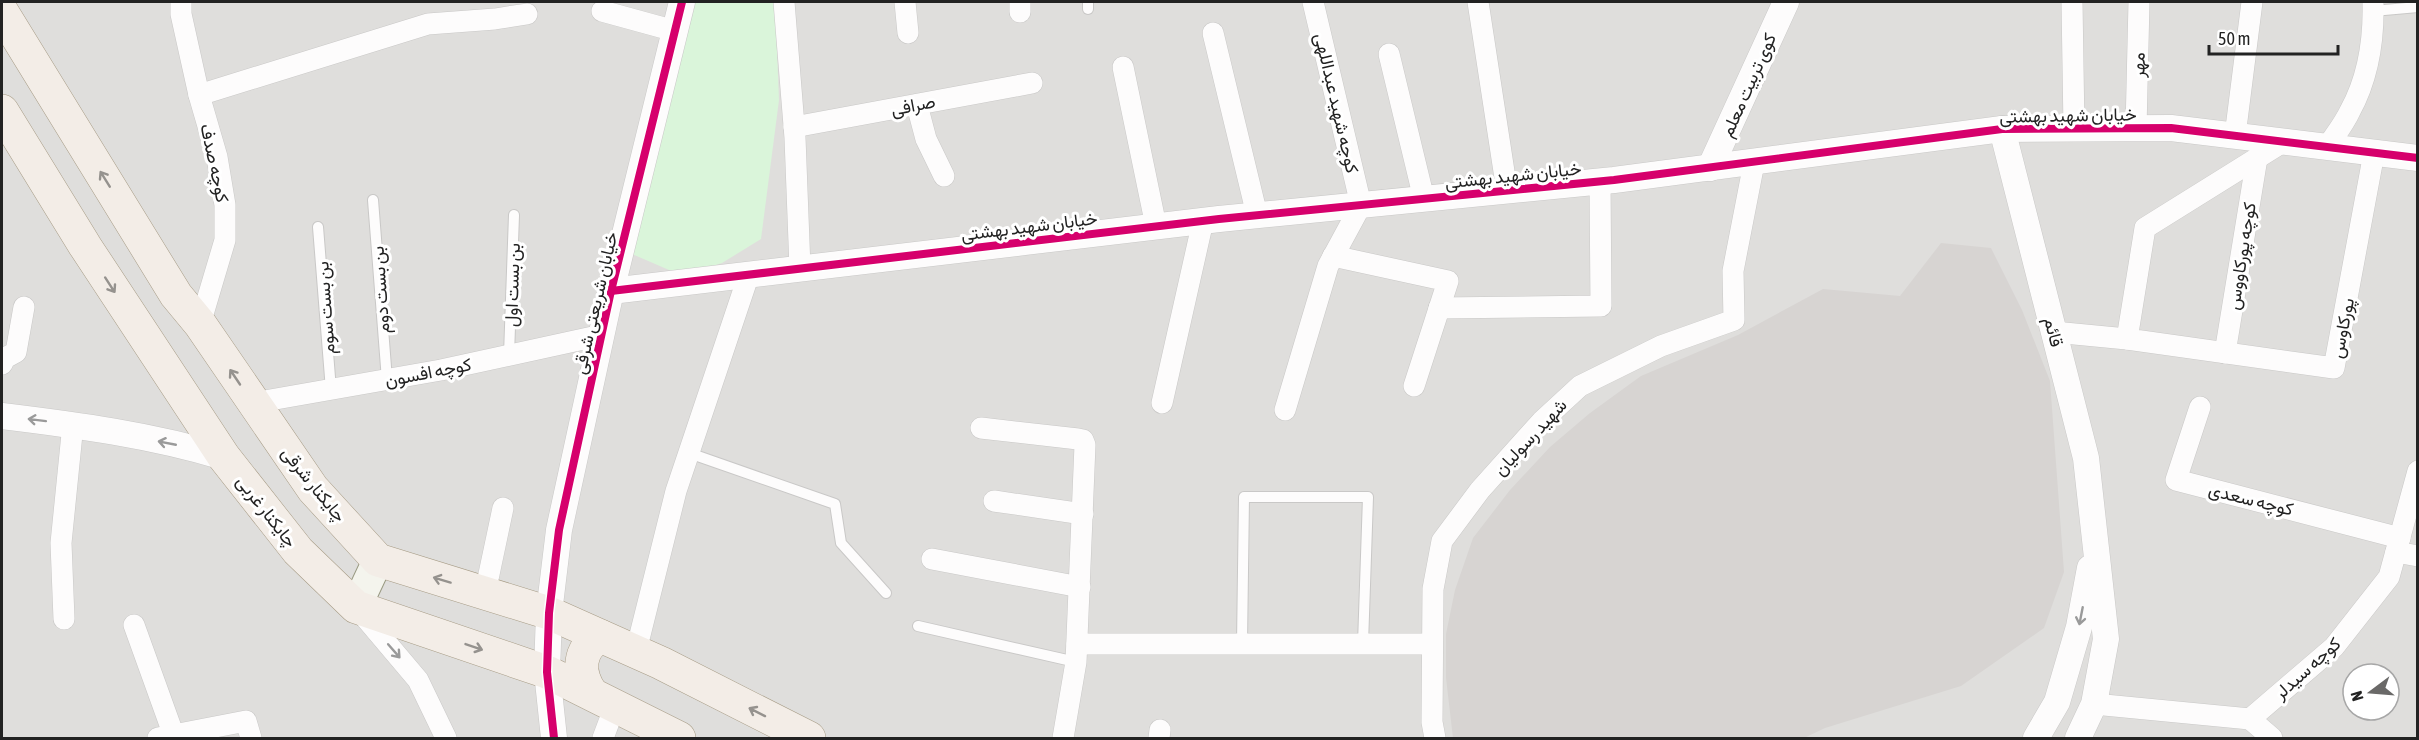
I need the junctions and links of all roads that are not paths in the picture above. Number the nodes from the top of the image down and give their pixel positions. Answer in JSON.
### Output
{"nodes":[{"id":1,"x":181,"y":2,"type":"edge"},
{"id":2,"x":682,"y":2,"type":"edge"},
{"id":3,"x":784,"y":2,"type":"edge"},
{"id":4,"x":905,"y":2,"type":"edge"},
{"id":5,"x":1313,"y":2,"type":"edge"},
{"id":6,"x":1478,"y":2,"type":"edge"},
{"id":7,"x":1786,"y":2,"type":"edge"},
{"id":8,"x":2072,"y":2,"type":"edge"},
{"id":9,"x":2139,"y":2,"type":"edge"},
{"id":10,"x":2252,"y":2,"type":"edge"},
{"id":11,"x":2373,"y":6,"type":"edge"},
{"id":12,"x":2418,"y":7,"type":"edge"},
{"id":13,"x":602,"y":11,"type":"dead end"},
{"id":14,"x":2,"y":12,"type":"edge"},
{"id":15,"x":527,"y":14,"type":"dead end"},
{"id":16,"x":675,"y":31,"type":"junction"},
{"id":17,"x":908,"y":33,"type":"dead end"},
{"id":18,"x":1213,"y":33,"type":"dead end"},
{"id":19,"x":1389,"y":54,"type":"dead end"},
{"id":20,"x":1123,"y":67,"type":"dead end"},
{"id":21,"x":1032,"y":83,"type":"dead end"},
{"id":22,"x":199,"y":95,"type":"junction"},
{"id":23,"x":916,"y":105,"type":"junction"},
{"id":24,"x":794,"y":128,"type":"junction"},
{"id":25,"x":7,"y":129,"type":"edge"},
{"id":26,"x":2002,"y":129,"type":"junction"},
{"id":27,"x":2074,"y":129,"type":"junction"},
{"id":28,"x":2136,"y":129,"type":"junction"},
{"id":29,"x":2235,"y":136,"type":"junction"},
{"id":30,"x":2283,"y":142,"type":"junction"},
{"id":31,"x":2327,"y":147,"type":"junction"},
{"id":32,"x":2374,"y":153,"type":"junction"},
{"id":33,"x":2257,"y":158,"type":"junction"},
{"id":34,"x":2418,"y":158,"type":"edge"},
{"id":35,"x":1754,"y":163,"type":"junction"},
{"id":36,"x":1710,"y":168,"type":"junction"},
{"id":37,"x":944,"y":176,"type":"dead end"},
{"id":38,"x":1600,"y":181,"type":"junction"},
{"id":39,"x":1508,"y":191,"type":"junction"},
{"id":40,"x":1424,"y":199,"type":"junction"},
{"id":41,"x":374,"y":200,"type":"dead end"},
{"id":42,"x":1361,"y":205,"type":"junction"},
{"id":43,"x":514,"y":215,"type":"dead end"},
{"id":44,"x":1257,"y":215,"type":"junction"},
{"id":45,"x":129,"y":218,"type":"junction"},
{"id":46,"x":1203,"y":221,"type":"junction"},
{"id":47,"x":1156,"y":226,"type":"junction"},
{"id":48,"x":318,"y":227,"type":"dead end"},
{"id":49,"x":85,"y":246,"type":"junction"},
{"id":50,"x":1334,"y":256,"type":"junction"},
{"id":51,"x":800,"y":268,"type":"junction"},
{"id":52,"x":749,"y":274,"type":"junction"},
{"id":53,"x":611,"y":291,"type":"junction"},
{"id":54,"x":24,"y":307,"type":"dead end"},
{"id":55,"x":1439,"y":308,"type":"junction"},
{"id":56,"x":200,"y":324,"type":"junction"},
{"id":57,"x":2054,"y":332,"type":"junction"},
{"id":58,"x":602,"y":335,"type":"junction"},
{"id":59,"x":2127,"y":339,"type":"junction"},
{"id":60,"x":2225,"y":353,"type":"junction"},
{"id":61,"x":509,"y":355,"type":"junction"},
{"id":62,"x":2,"y":364,"type":"edge"},
{"id":63,"x":387,"y":380,"type":"junction"},
{"id":64,"x":1414,"y":386,"type":"dead end"},
{"id":65,"x":331,"y":390,"type":"junction"},
{"id":66,"x":1162,"y":403,"type":"dead end"},
{"id":67,"x":253,"y":404,"type":"junction"},
{"id":68,"x":2200,"y":407,"type":"dead end"},
{"id":69,"x":1285,"y":410,"type":"dead end"},
{"id":70,"x":2,"y":416,"type":"edge"},
{"id":71,"x":73,"y":424,"type":"junction"},
{"id":72,"x":981,"y":428,"type":"dead end"},
{"id":73,"x":689,"y":453,"type":"junction"},
{"id":74,"x":224,"y":457,"type":"junction"},
{"id":75,"x":2418,"y":471,"type":"edge"},
{"id":76,"x":994,"y":501,"type":"dead end"},
{"id":77,"x":503,"y":508,"type":"dead end"},
{"id":78,"x":1083,"y":514,"type":"junction"},
{"id":79,"x":2096,"y":538,"type":"junction"},
{"id":80,"x":2398,"y":545,"type":"junction"},
{"id":81,"x":2418,"y":556,"type":"edge"},
{"id":82,"x":378,"y":560,"type":"junction"},
{"id":83,"x":932,"y":560,"type":"dead end"},
{"id":84,"x":1080,"y":587,"type":"junction"},
{"id":85,"x":485,"y":593,"type":"junction"},
{"id":86,"x":886,"y":593,"type":"dead end"},
{"id":87,"x":356,"y":607,"type":"junction"},
{"id":88,"x":549,"y":613,"type":"junction"},
{"id":89,"x":64,"y":619,"type":"dead end"},
{"id":90,"x":134,"y":625,"type":"dead end"},
{"id":91,"x":918,"y":626,"type":"dead end"},
{"id":92,"x":600,"y":636,"type":"junction"},
{"id":93,"x":1242,"y":644,"type":"junction"},
{"id":94,"x":1363,"y":644,"type":"junction"},
{"id":95,"x":1432,"y":644,"type":"junction"},
{"id":96,"x":636,"y":651,"type":"junction"},
{"id":97,"x":1077,"y":653,"type":"junction"},
{"id":98,"x":547,"y":672,"type":"junction"},
{"id":99,"x":2094,"y":704,"type":"junction"},
{"id":100,"x":2250,"y":719,"type":"junction"},
{"id":101,"x":606,"y":721,"type":"edge"},
{"id":102,"x":166,"y":737,"type":"edge"},
{"id":103,"x":251,"y":738,"type":"edge"},
{"id":104,"x":446,"y":738,"type":"edge"},
{"id":105,"x":554,"y":738,"type":"edge"},
{"id":106,"x":679,"y":738,"type":"edge"},
{"id":107,"x":808,"y":738,"type":"edge"},
{"id":108,"x":1062,"y":738,"type":"edge"},
{"id":109,"x":1436,"y":738,"type":"edge"},
{"id":110,"x":2036,"y":738,"type":"edge"},
{"id":111,"x":2078,"y":738,"type":"edge"},
{"id":112,"x":2272,"y":738,"type":"edge"}],
"edges":[{"from":1,"to":22,"type":"street","name":"کوچه صدف"},
{"from":2,"to":16,"type":"street","name":"خیابان شریعتی شرقی"},
{"from":3,"to":24,"type":"street"},
{"from":4,"to":17,"type":"street"},
{"from":5,"to":42,"type":"street","name":"کوچه شهید عبداللهی"},
{"from":6,"to":39,"type":"street"},
{"from":7,"to":36,"type":"street","name":"کوی تربیت معلم"},
{"from":8,"to":27,"type":"street"},
{"from":9,"to":28,"type":"street","name":"مهر"},
{"from":10,"to":29,"type":"street"},
{"from":11,"to":12,"type":"lane"},
{"from":11,"to":31,"type":"street"},
{"from":13,"to":16,"type":"street"},
{"from":45,"to":14,"type":"main road","name":"چایکنار شرقی","one_way":true},
{"from":15,"to":22,"type":"street"},
{"from":16,"to":53,"type":"street","name":"خیابان شریعتی شرقی"},
{"from":18,"to":44,"type":"street"},
{"from":19,"to":40,"type":"street"},
{"from":20,"to":47,"type":"street"},
{"from":21,"to":23,"type":"street","name":"صرافی"},
{"from":22,"to":56,"type":"street","name":"کوچه صدف"},
{"from":23,"to":24,"type":"street","name":"صرافی"},
{"from":23,"to":37,"type":"street"},
{"from":24,"to":51,"type":"street"},
{"from":25,"to":49,"type":"main road","name":"چایکنار غربی"},
{"from":26,"to":27,"type":"street","name":"خیابان شهید بهشتی"},
{"from":26,"to":35,"type":"street","name":"خیابان شهید بهشتی"},
{"from":26,"to":57,"type":"street","name":"قائم"},
{"from":27,"to":28,"type":"street","name":"خیابان شهید بهشتی"},
{"from":28,"to":29,"type":"street","name":"خیابان شهید بهشتی"},
{"from":29,"to":30,"type":"street","name":"خیابان شهید بهشتی"},
{"from":30,"to":31,"type":"street","name":"خیابان شهید بهشتی"},
{"from":30,"to":33,"type":"street"},
{"from":31,"to":32,"type":"street","name":"خیابان شهید بهشتی"},
{"from":32,"to":34,"type":"street","name":"خیابان شهید بهشتی"},
{"from":32,"to":60,"type":"street","name":"پورکاوس"},
{"from":33,"to":59,"type":"street"},
{"from":33,"to":60,"type":"street","name":"کوچه پورکاووس"},
{"from":35,"to":36,"type":"street","name":"خیابان شهید بهشتی"},
{"from":35,"to":95,"type":"street","name":"شهید رسولیان"},
{"from":36,"to":38,"type":"street","name":"خیابان شهید بهشتی"},
{"from":38,"to":39,"type":"street","name":"خیابان شهید بهشتی"},
{"from":38,"to":55,"type":"street"},
{"from":39,"to":40,"type":"street","name":"خیابان شهید بهشتی"},
{"from":40,"to":42,"type":"street","name":"خیابان شهید بهشتی"},
{"from":41,"to":63,"type":"lane","name":"بن بست دوم"},
{"from":42,"to":44,"type":"street","name":"خیابان شهید بهشتی"},
{"from":42,"to":50,"type":"street"},
{"from":43,"to":61,"type":"lane","name":"بن بست اول"},
{"from":44,"to":46,"type":"street","name":"خیابان شهید بهشتی"},
{"from":45,"to":49,"type":"main road"},
{"from":45,"to":56,"type":"main road","name":"چایکنار شرقی"},
{"from":46,"to":47,"type":"street","name":"خیابان شهید بهشتی"},
{"from":46,"to":66,"type":"street"},
{"from":47,"to":51,"type":"street","name":"خیابان شهید بهشتی"},
{"from":48,"to":65,"type":"lane","name":"بن بست سوم"},
{"from":49,"to":74,"type":"main road","name":"چایکنار غربی","one_way":true},
{"from":50,"to":55,"type":"street"},
{"from":50,"to":69,"type":"street"},
{"from":51,"to":52,"type":"street","name":"خیابان شهید بهشتی"},
{"from":52,"to":53,"type":"street","name":"خیابان شهید بهشتی"},
{"from":52,"to":73,"type":"street"},
{"from":53,"to":58,"type":"street","name":"خیابان شریعتی شرقی"},
{"from":54,"to":62,"type":"street"},
{"from":55,"to":64,"type":"street"},
{"from":67,"to":56,"type":"main road","name":"چایکنار شرقی","one_way":true},
{"from":57,"to":59,"type":"street","name":"پورکاوس"},
{"from":57,"to":79,"type":"street","name":"قائم"},
{"from":58,"to":61,"type":"street","name":"كوچه افسون"},
{"from":58,"to":88,"type":"street","name":"خیابان شریعتی شرقی"},
{"from":59,"to":60,"type":"street","name":"پورکاوس"},
{"from":61,"to":63,"type":"street","name":"كوچه افسون"},
{"from":63,"to":65,"type":"street","name":"كوچه افسون"},
{"from":65,"to":67,"type":"street","name":"كوچه افسون"},
{"from":67,"to":82,"type":"main road","name":"چایکنار شرقی"},
{"from":68,"to":80,"type":"street","name":"کوچه سعدی"},
{"from":71,"to":70,"type":"street","one_way":true},
{"from":74,"to":71,"type":"street","one_way":true},
{"from":71,"to":89,"type":"street"},
{"from":72,"to":78,"type":"street"},
{"from":73,"to":86,"type":"lane"},
{"from":73,"to":96,"type":"street"},
{"from":74,"to":87,"type":"main road","name":"چایکنار غربی"},
{"from":75,"to":80,"type":"street","name":"کوچه سیدلر"},
{"from":76,"to":78,"type":"street"},
{"from":77,"to":85,"type":"street"},
{"from":78,"to":84,"type":"street"},
{"from":79,"to":99,"type":"street","name":"قائم"},
{"from":79,"to":110,"type":"street","one_way":true},
{"from":80,"to":81,"type":"street"},
{"from":80,"to":100,"type":"street","name":"کوچه سیدلر"},
{"from":85,"to":82,"type":"main road","one_way":true},
{"from":82,"to":87,"type":"main road"},
{"from":83,"to":84,"type":"street"},
{"from":84,"to":97,"type":"street"},
{"from":85,"to":88,"type":"main road"},
{"from":87,"to":98,"type":"main road","name":"چایکنار غربی","one_way":true},
{"from":87,"to":104,"type":"street","one_way":true},
{"from":88,"to":92,"type":"main road"},
{"from":88,"to":98,"type":"street","name":"خیابان شریعتی شرقی"},
{"from":90,"to":102,"type":"street"},
{"from":91,"to":97,"type":"lane"},
{"from":92,"to":96,"type":"main road"},
{"from":92,"to":101,"type":"main road"},
{"from":93,"to":94,"type":"street"},
{"from":93,"to":94,"type":"lane"},
{"from":93,"to":97,"type":"street"},
{"from":94,"to":95,"type":"street"},
{"from":95,"to":109,"type":"street","name":"شهید رسولیان"},
{"from":107,"to":96,"type":"main road","one_way":true},
{"from":97,"to":108,"type":"street"},
{"from":98,"to":101,"type":"main road","name":"چایکنار غربی"},
{"from":98,"to":105,"type":"street"},
{"from":99,"to":100,"type":"street"},
{"from":99,"to":111,"type":"street","name":"قائم"},
{"from":100,"to":112,"type":"street"},
{"from":101,"to":106,"type":"main road","name":"چایکنار غربی"},
{"from":102,"to":103,"type":"street"}]}
